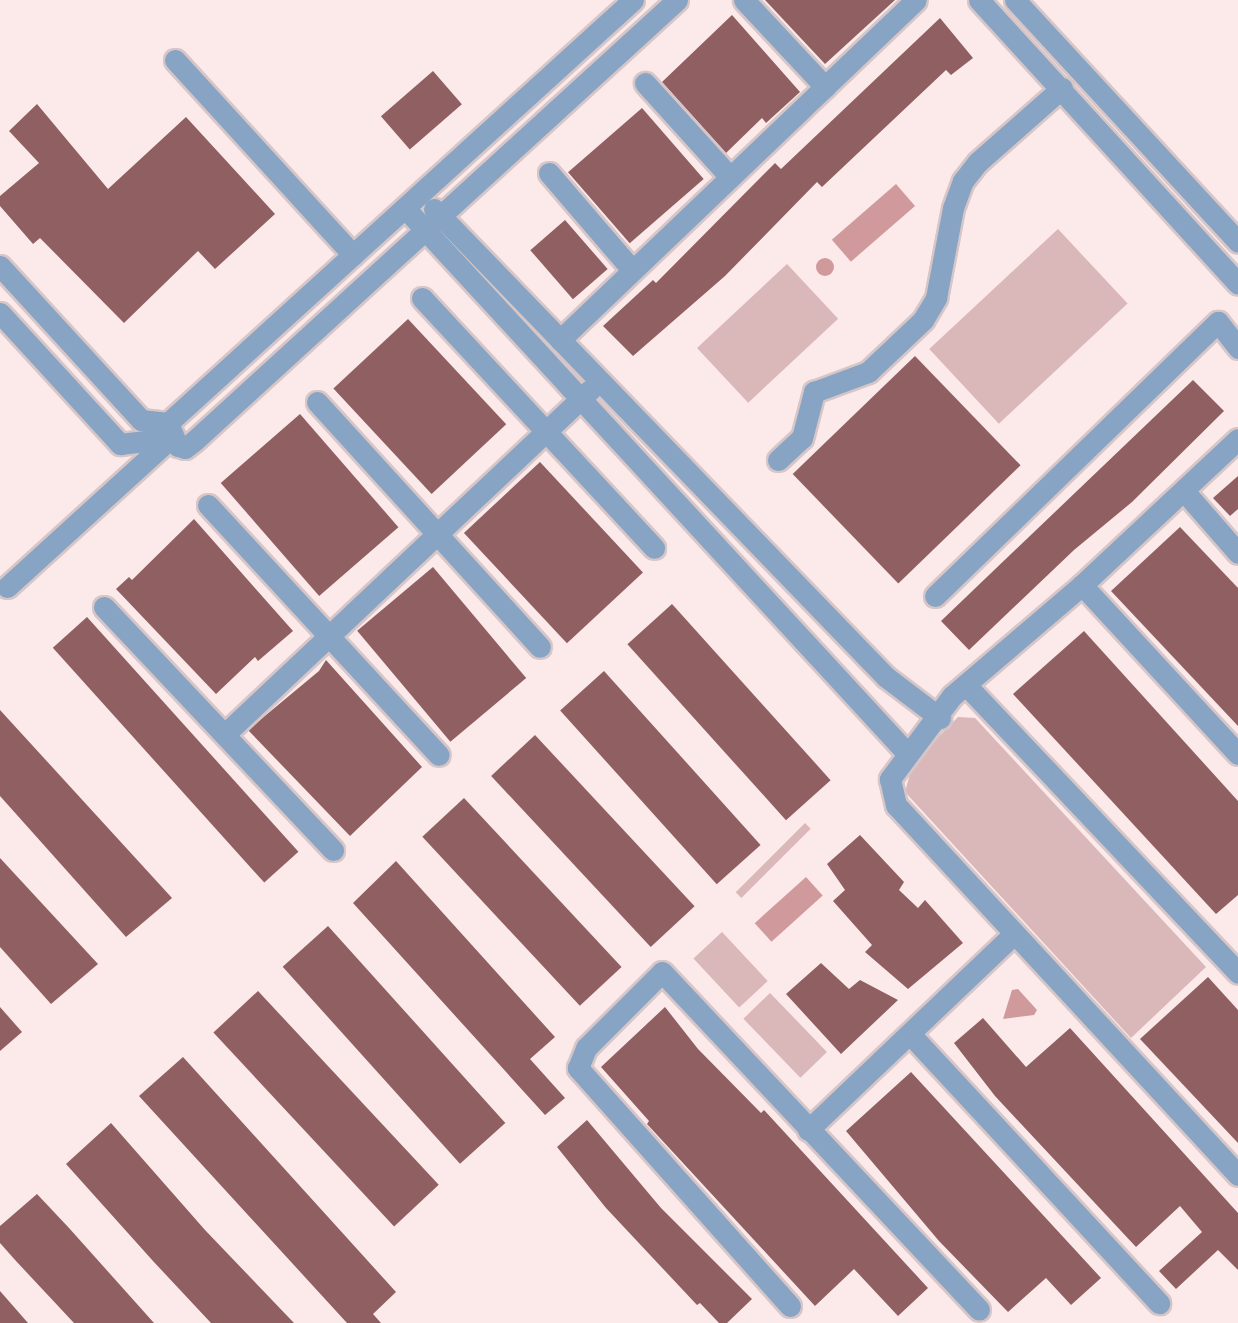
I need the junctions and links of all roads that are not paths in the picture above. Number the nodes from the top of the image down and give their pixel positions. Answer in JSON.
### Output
{"nodes":[{"id":1,"x":633,"y":0,"type":"edge"},
{"id":2,"x":677,"y":0,"type":"edge"},
{"id":3,"x":744,"y":0,"type":"edge"},
{"id":4,"x":916,"y":0,"type":"edge"},
{"id":5,"x":979,"y":0,"type":"edge"},
{"id":6,"x":1015,"y":0,"type":"edge"},
{"id":7,"x":605,"y":25,"type":"junction"},
{"id":8,"x":628,"y":46,"type":"junction"},
{"id":9,"x":175,"y":60,"type":"dead end"},
{"id":10,"x":645,"y":83,"type":"dead end"},
{"id":11,"x":825,"y":87,"type":"junction"},
{"id":12,"x":1062,"y":88,"type":"junction"},
{"id":13,"x":549,"y":173,"type":"dead end"},
{"id":14,"x":730,"y":177,"type":"junction"},
{"id":15,"x":412,"y":201,"type":"junction"},
{"id":16,"x":434,"y":224,"type":"junction"},
{"id":17,"x":1238,"y":242,"type":"edge"},
{"id":18,"x":354,"y":255,"type":"junction"},
{"id":19,"x":0,"y":266,"type":"edge"},
{"id":20,"x":632,"y":270,"type":"junction"},
{"id":21,"x":1238,"y":284,"type":"edge"},
{"id":22,"x":422,"y":298,"type":"dead end"},
{"id":23,"x":0,"y":313,"type":"edge"},
{"id":24,"x":264,"y":336,"type":"junction"},
{"id":25,"x":560,"y":340,"type":"junction"},
{"id":26,"x":1238,"y":348,"type":"edge"},
{"id":27,"x":285,"y":359,"type":"junction"},
{"id":28,"x":600,"y":380,"type":"junction"},
{"id":29,"x":581,"y":398,"type":"junction"},
{"id":30,"x":317,"y":402,"type":"dead end"},
{"id":31,"x":548,"y":430,"type":"junction"},
{"id":32,"x":170,"y":431,"type":"junction"},
{"id":33,"x":1238,"y":439,"type":"edge"},
{"id":34,"x":778,"y":460,"type":"dead end"},
{"id":35,"x":1184,"y":491,"type":"junction"},
{"id":36,"x":208,"y":505,"type":"dead end"},
{"id":37,"x":437,"y":536,"type":"junction"},
{"id":38,"x":654,"y":548,"type":"dead end"},
{"id":39,"x":1238,"y":553,"type":"edge"},
{"id":40,"x":1082,"y":585,"type":"junction"},
{"id":41,"x":7,"y":587,"type":"dead end"},
{"id":42,"x":936,"y":596,"type":"dead end"},
{"id":43,"x":104,"y":607,"type":"dead end"},
{"id":44,"x":328,"y":634,"type":"junction"},
{"id":45,"x":540,"y":647,"type":"dead end"},
{"id":46,"x":966,"y":685,"type":"junction"},
{"id":47,"x":940,"y":718,"type":"junction"},
{"id":48,"x":225,"y":734,"type":"junction"},
{"id":49,"x":906,"y":752,"type":"junction"},
{"id":50,"x":1238,"y":754,"type":"edge"},
{"id":51,"x":439,"y":755,"type":"dead end"},
{"id":52,"x":332,"y":850,"type":"dead end"},
{"id":53,"x":1014,"y":934,"type":"junction"},
{"id":54,"x":1238,"y":973,"type":"edge"},
{"id":55,"x":909,"y":1034,"type":"junction"},
{"id":56,"x":808,"y":1130,"type":"junction"},
{"id":57,"x":1238,"y":1175,"type":"edge"},
{"id":58,"x":1158,"y":1303,"type":"dead end"},
{"id":59,"x":790,"y":1307,"type":"dead end"},
{"id":60,"x":979,"y":1309,"type":"dead end"}],
"edges":[{"from":1,"to":7,"type":"street"},
{"from":2,"to":8,"type":"street"},
{"from":3,"to":11,"type":"street"},
{"from":4,"to":11,"type":"street"},
{"from":5,"to":12,"type":"street"},
{"from":6,"to":17,"type":"street"},
{"from":7,"to":8,"type":"street"},
{"from":7,"to":15,"type":"street"},
{"from":8,"to":16,"type":"street"},
{"from":9,"to":18,"type":"street"},
{"from":10,"to":14,"type":"street"},
{"from":11,"to":14,"type":"street"},
{"from":12,"to":21,"type":"street"},
{"from":12,"to":34,"type":"street"},
{"from":13,"to":20,"type":"street"},
{"from":14,"to":20,"type":"street"},
{"from":15,"to":16,"type":"street"},
{"from":15,"to":18,"type":"street"},
{"from":16,"to":25,"type":"street"},
{"from":16,"to":27,"type":"street"},
{"from":16,"to":29,"type":"street"},
{"from":18,"to":24,"type":"street"},
{"from":19,"to":32,"type":"street"},
{"from":20,"to":25,"type":"street"},
{"from":22,"to":31,"type":"street"},
{"from":23,"to":32,"type":"street"},
{"from":24,"to":27,"type":"street"},
{"from":24,"to":32,"type":"street"},
{"from":25,"to":28,"type":"street"},
{"from":26,"to":42,"type":"street"},
{"from":27,"to":32,"type":"street"},
{"from":28,"to":29,"type":"street"},
{"from":28,"to":47,"type":"street"},
{"from":29,"to":31,"type":"street"},
{"from":29,"to":49,"type":"street"},
{"from":30,"to":37,"type":"street"},
{"from":31,"to":37,"type":"street"},
{"from":31,"to":38,"type":"street"},
{"from":32,"to":41,"type":"street"},
{"from":33,"to":35,"type":"street"},
{"from":35,"to":39,"type":"street"},
{"from":35,"to":40,"type":"street"},
{"from":36,"to":44,"type":"street"},
{"from":37,"to":44,"type":"street"},
{"from":37,"to":45,"type":"street"},
{"from":40,"to":46,"type":"street"},
{"from":40,"to":50,"type":"street"},
{"from":43,"to":48,"type":"street"},
{"from":44,"to":48,"type":"street"},
{"from":44,"to":51,"type":"street"},
{"from":46,"to":47,"type":"street"},
{"from":46,"to":54,"type":"street"},
{"from":47,"to":49,"type":"street"},
{"from":48,"to":52,"type":"street"},
{"from":49,"to":53,"type":"street"},
{"from":53,"to":55,"type":"street"},
{"from":53,"to":57,"type":"street"},
{"from":55,"to":56,"type":"street"},
{"from":55,"to":58,"type":"street"},
{"from":56,"to":59,"type":"street"},
{"from":56,"to":60,"type":"street"}]}
